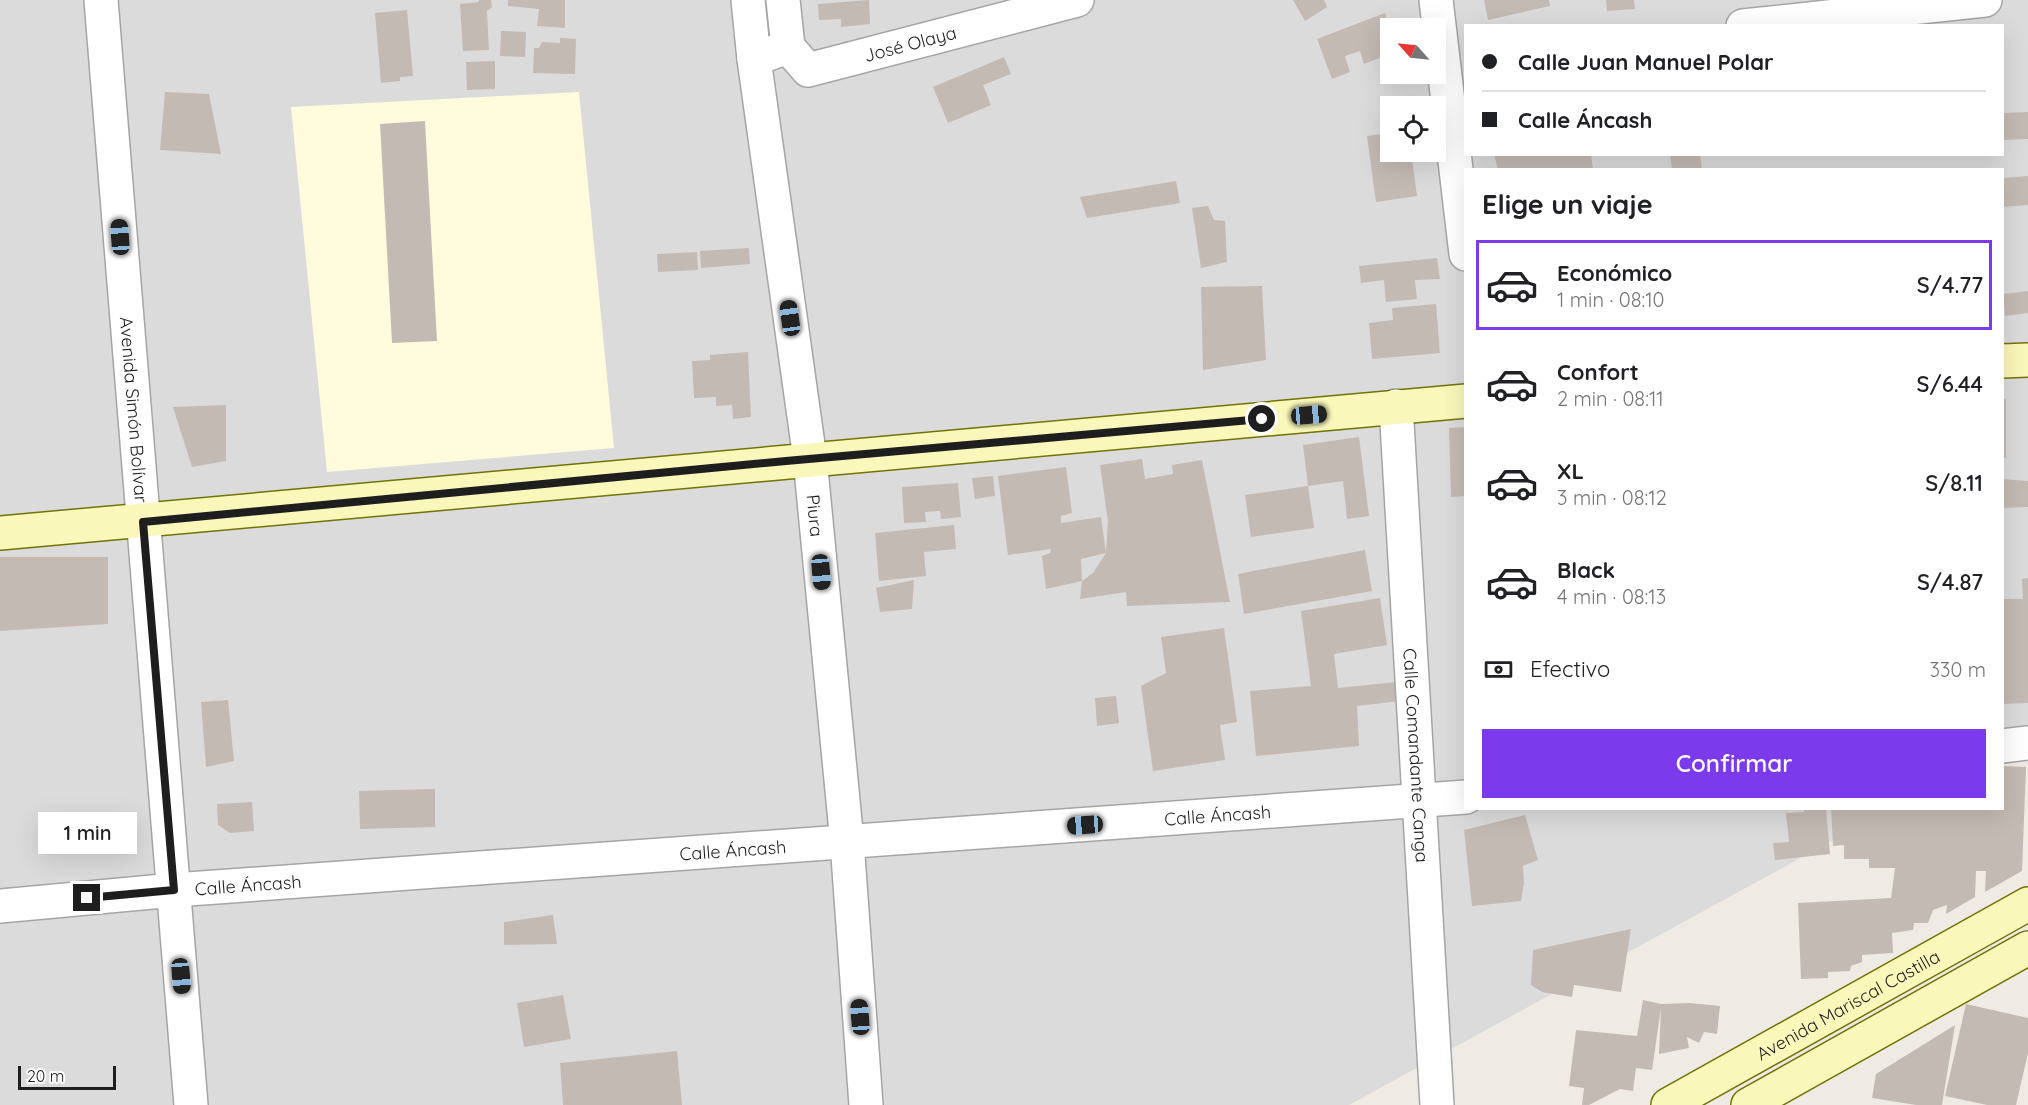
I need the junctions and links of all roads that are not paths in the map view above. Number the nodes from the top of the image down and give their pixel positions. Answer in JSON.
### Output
{"nodes":[{"id":1,"x":101,"y":0,"type":"edge"},
{"id":2,"x":748,"y":0,"type":"edge"},
{"id":3,"x":783,"y":0,"type":"edge"},
{"id":4,"x":1077,"y":0,"type":"edge"},
{"id":5,"x":1436,"y":0,"type":"edge"},
{"id":6,"x":1984,"y":0,"type":"edge"},
{"id":7,"x":1762,"y":24,"type":"edge"},
{"id":8,"x":788,"y":47,"type":"junction"},
{"id":9,"x":1454,"y":56,"type":"edge"},
{"id":10,"x":754,"y":58,"type":"junction"},
{"id":11,"x":1464,"y":221,"type":"edge"},
{"id":12,"x":2028,"y":360,"type":"edge"},
{"id":13,"x":2004,"y":361,"type":"edge"},
{"id":14,"x":1464,"y":401,"type":"edge"},
{"id":15,"x":1396,"y":406,"type":"junction"},
{"id":16,"x":810,"y":459,"type":"junction"},
{"id":17,"x":143,"y":522,"type":"junction"},
{"id":18,"x":0,"y":533,"type":"edge"},
{"id":19,"x":2028,"y":743,"type":"edge"},
{"id":20,"x":2004,"y":746,"type":"edge"},
{"id":21,"x":1464,"y":797,"type":"edge"},
{"id":22,"x":1418,"y":801,"type":"junction"},
{"id":23,"x":847,"y":842,"type":"junction"},
{"id":24,"x":174,"y":890,"type":"junction"},
{"id":25,"x":2028,"y":904,"type":"edge"},
{"id":26,"x":0,"y":906,"type":"edge"},
{"id":27,"x":2028,"y":948,"type":"edge"},
{"id":28,"x":191,"y":1105,"type":"edge"},
{"id":29,"x":866,"y":1105,"type":"edge"},
{"id":30,"x":1437,"y":1105,"type":"edge"},
{"id":31,"x":1668,"y":1105,"type":"edge"},
{"id":32,"x":1748,"y":1105,"type":"edge"}],
"edges":[{"from":1,"to":17,"type":"street","name":"Avenida Simón Bolívar"},
{"from":2,"to":10,"type":"street","name":"Piura"},
{"from":3,"to":8,"type":"street"},
{"from":4,"to":8,"type":"street","name":"José Olaya"},
{"from":5,"to":9,"type":"street"},
{"from":6,"to":7,"type":"street"},
{"from":8,"to":10,"type":"street"},
{"from":9,"to":11,"type":"street"},
{"from":10,"to":16,"type":"street","name":"Piura"},
{"from":12,"to":13,"type":"street"},
{"from":14,"to":15,"type":"street"},
{"from":15,"to":16,"type":"street"},
{"from":15,"to":22,"type":"street","name":"Calle Comandante Canga"},
{"from":16,"to":17,"type":"street"},
{"from":16,"to":23,"type":"street","name":"Piura"},
{"from":17,"to":18,"type":"street"},
{"from":17,"to":24,"type":"street","name":"Avenida Simón Bolívar"},
{"from":19,"to":20,"type":"street"},
{"from":21,"to":22,"type":"street","name":"Calle Áncash"},
{"from":22,"to":23,"type":"street","name":"Calle Áncash"},
{"from":22,"to":30,"type":"street","name":"Calle Comandante Canga"},
{"from":23,"to":24,"type":"street","name":"Calle Áncash"},
{"from":23,"to":29,"type":"street","name":"Piura"},
{"from":24,"to":26,"type":"street","name":"Calle Áncash"},
{"from":24,"to":28,"type":"street","name":"Avenida Simón Bolívar"},
{"from":25,"to":31,"type":"street","name":"Avenida Mariscal Castilla"},
{"from":27,"to":32,"type":"street"}]}
